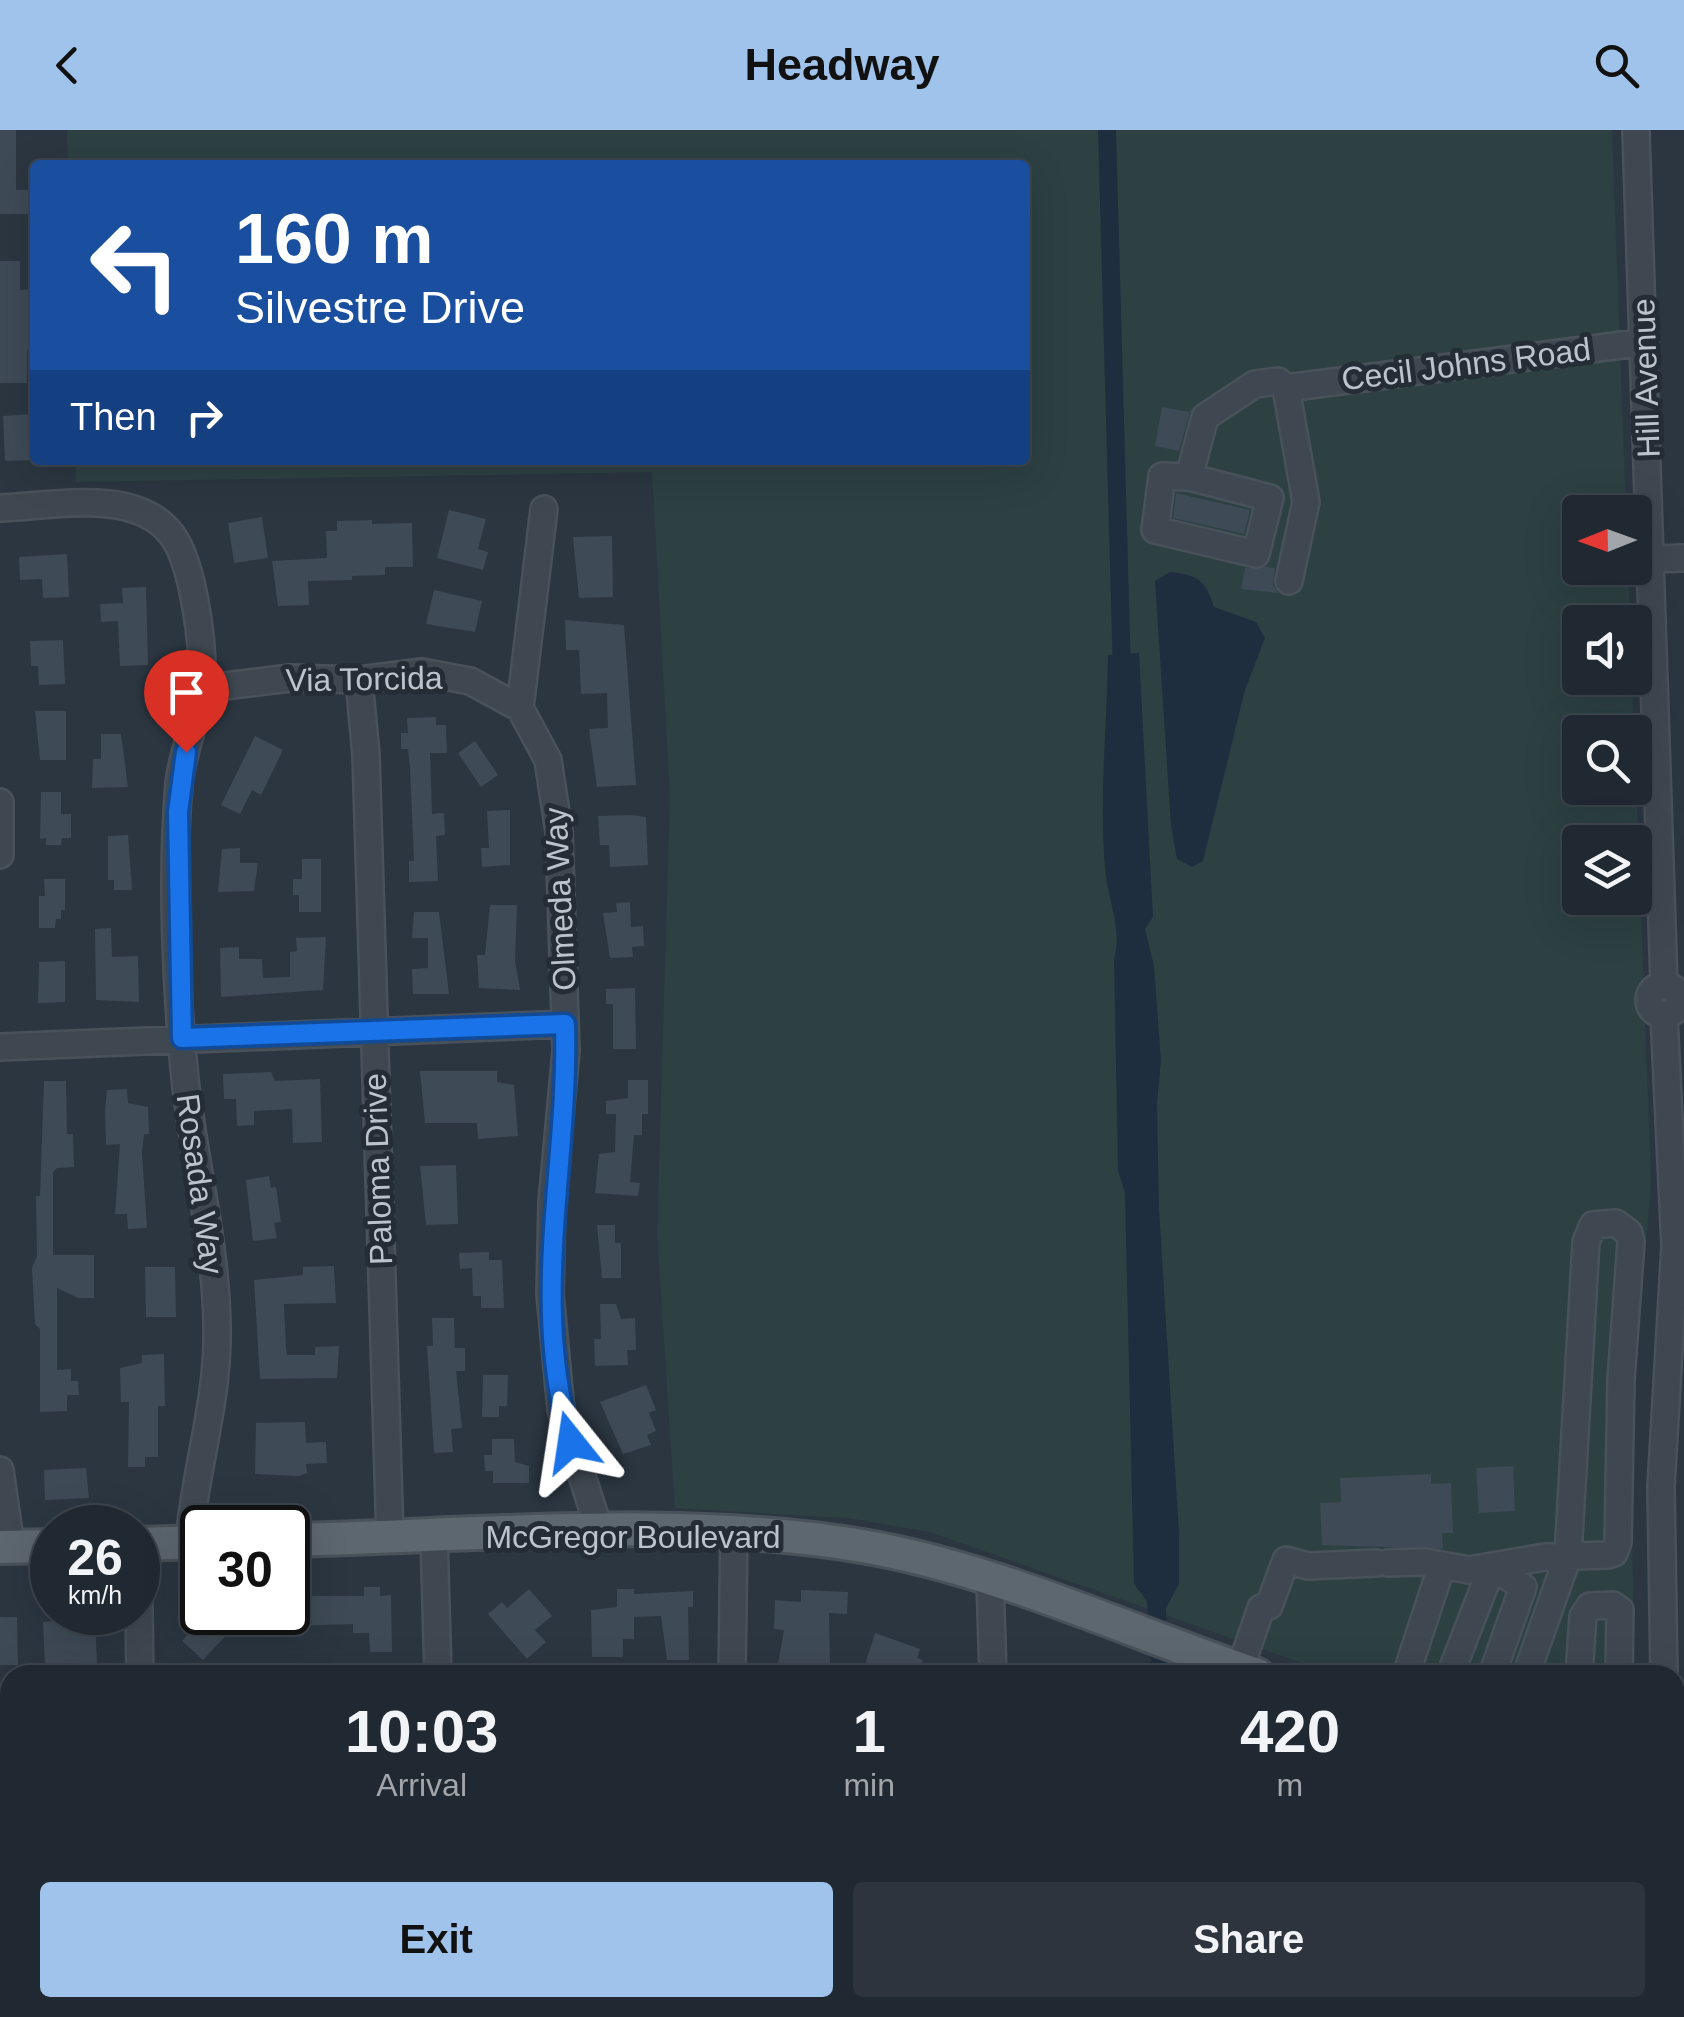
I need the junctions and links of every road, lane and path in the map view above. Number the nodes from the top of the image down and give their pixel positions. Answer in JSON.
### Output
{"nodes":[{"id":1,"x":1634,"y":131,"type":"edge"},
{"id":2,"x":1645,"y":342,"type":"junction"},
{"id":3,"x":1286,"y":388,"type":"junction"},
{"id":4,"x":1189,"y":477,"type":"junction"},
{"id":5,"x":1650,"y":495,"type":"edge"},
{"id":6,"x":0,"y":508,"type":"edge"},
{"id":7,"x":544,"y":509,"type":"dead end"},
{"id":8,"x":1684,"y":558,"type":"edge"},
{"id":9,"x":1652,"y":559,"type":"joint"},
{"id":10,"x":1289,"y":581,"type":"dead end"},
{"id":11,"x":358,"y":680,"type":"junction"},
{"id":12,"x":201,"y":689,"type":"junction"},
{"id":13,"x":520,"y":708,"type":"junction"},
{"id":14,"x":0,"y":802,"type":"edge"},
{"id":15,"x":0,"y":855,"type":"edge"},
{"id":16,"x":1673,"y":999,"type":"edge"},
{"id":17,"x":565,"y":1024,"type":"junction"},
{"id":18,"x":374,"y":1032,"type":"junction"},
{"id":19,"x":182,"y":1038,"type":"junction"},
{"id":20,"x":0,"y":1047,"type":"edge"},
{"id":21,"x":1620,"y":1402,"type":"junction"},
{"id":22,"x":1674,"y":1439,"type":"edge"},
{"id":23,"x":0,"y":1470,"type":"edge"},
{"id":24,"x":201,"y":1505,"type":"edge"},
{"id":25,"x":734,"y":1531,"type":"junction"},
{"id":26,"x":600,"y":1532,"type":"junction"},
{"id":27,"x":390,"y":1538,"type":"junction"},
{"id":28,"x":434,"y":1538,"type":"junction"},
{"id":29,"x":310,"y":1540,"type":"edge"},
{"id":30,"x":30,"y":1546,"type":"edge"},
{"id":31,"x":5,"y":1547,"type":"edge"},
{"id":32,"x":1568,"y":1556,"type":"junction"},
{"id":33,"x":1442,"y":1564,"type":"junction"},
{"id":34,"x":1508,"y":1575,"type":"junction"},
{"id":35,"x":990,"y":1581,"type":"junction"},
{"id":36,"x":139,"y":1635,"type":"edge"},
{"id":37,"x":140,"y":1665,"type":"edge"},
{"id":38,"x":438,"y":1665,"type":"edge"},
{"id":39,"x":732,"y":1665,"type":"edge"},
{"id":40,"x":993,"y":1665,"type":"edge"},
{"id":41,"x":1227,"y":1665,"type":"edge"},
{"id":42,"x":1249,"y":1665,"type":"edge"},
{"id":43,"x":1409,"y":1665,"type":"edge"},
{"id":44,"x":1456,"y":1665,"type":"edge"},
{"id":45,"x":1494,"y":1665,"type":"edge"},
{"id":46,"x":1530,"y":1665,"type":"edge"},
{"id":47,"x":1580,"y":1665,"type":"edge"},
{"id":48,"x":1619,"y":1665,"type":"edge"},
{"id":49,"x":1664,"y":1665,"type":"edge"}],
"edges":[{"from":1,"to":2,"type":"street","name":"Hill Avenue"},
{"from":2,"to":3,"type":"street","name":"Cecil Johns Road"},
{"from":2,"to":5,"type":"street","name":"Hill Avenue"},
{"from":3,"to":4,"type":"street","name":"Cecil Johns Road"},
{"from":3,"to":10,"type":"street"},
{"from":4,"to":4,"type":"street"},
{"from":6,"to":12,"type":"street","name":"Rosada Way"},
{"from":7,"to":13,"type":"street"},
{"from":8,"to":9,"type":"street"},
{"from":9,"to":16,"type":"street","name":"Hill Avenue"},
{"from":11,"to":12,"type":"street","name":"Via Torcida"},
{"from":11,"to":13,"type":"street","name":"Via Torcida"},
{"from":11,"to":18,"type":"street","name":"Paloma Drive"},
{"from":12,"to":19,"type":"street","name":"Rosada Way"},
{"from":13,"to":17,"type":"street","name":"Olmeda Way"},
{"from":14,"to":15,"type":"street"},
{"from":16,"to":22,"type":"street","name":"Hill Avenue"},
{"from":17,"to":18,"type":"street"},
{"from":17,"to":26,"type":"street","name":"Olmeda Way"},
{"from":18,"to":19,"type":"street"},
{"from":18,"to":27,"type":"street","name":"Paloma Drive"},
{"from":19,"to":20,"type":"street"},
{"from":19,"to":24,"type":"street","name":"Rosada Way"},
{"from":21,"to":22,"type":"street"},
{"from":21,"to":32,"type":"street"},
{"from":21,"to":32,"type":"street"},
{"from":22,"to":49,"type":"street"},
{"from":23,"to":31,"type":"street"},
{"from":25,"to":26,"type":"main road","name":"McGregor Boulevard"},
{"from":25,"to":35,"type":"main road","name":"McGregor Boulevard"},
{"from":25,"to":39,"type":"street"},
{"from":26,"to":28,"type":"main road","name":"McGregor Boulevard"},
{"from":27,"to":28,"type":"main road","name":"McGregor Boulevard"},
{"from":27,"to":29,"type":"main road","name":"McGregor Boulevard"},
{"from":28,"to":38,"type":"street"},
{"from":30,"to":31,"type":"main road"},
{"from":32,"to":34,"type":"street"},
{"from":32,"to":46,"type":"street"},
{"from":33,"to":34,"type":"street"},
{"from":33,"to":42,"type":"street"},
{"from":33,"to":43,"type":"street"},
{"from":34,"to":44,"type":"street"},
{"from":34,"to":45,"type":"street"},
{"from":35,"to":40,"type":"street"},
{"from":35,"to":41,"type":"main road","name":"McGregor Boulevard"},
{"from":36,"to":37,"type":"street"},
{"from":47,"to":48,"type":"street"}]}
